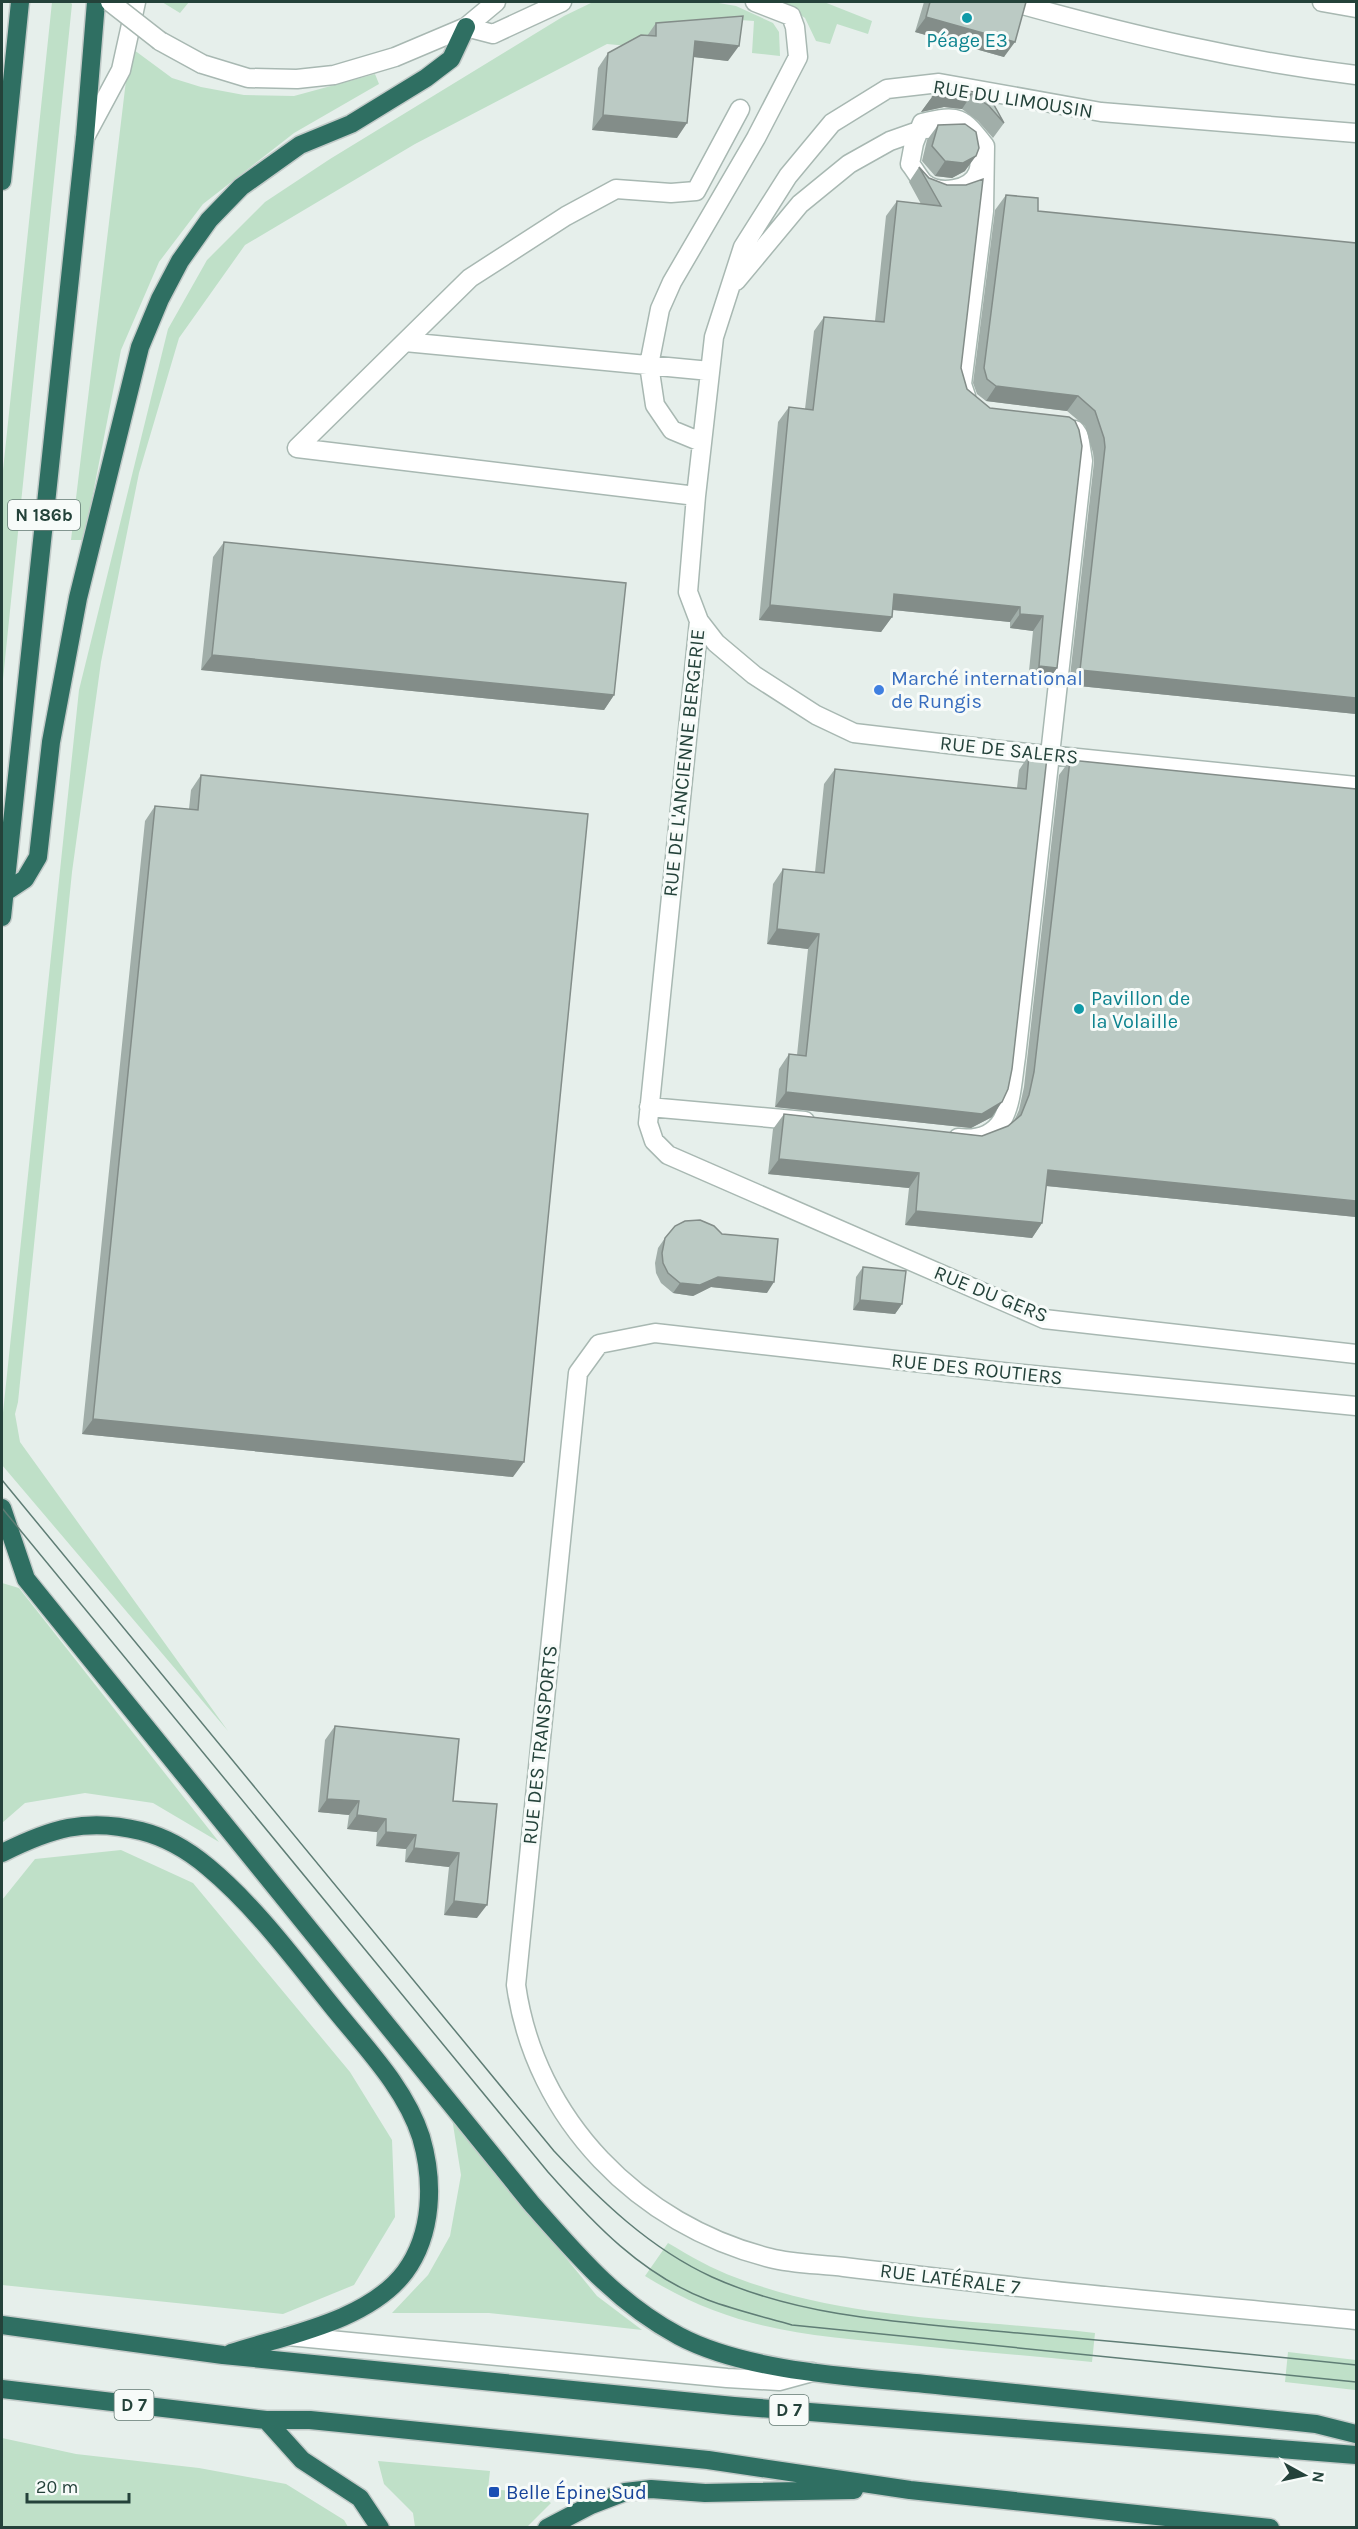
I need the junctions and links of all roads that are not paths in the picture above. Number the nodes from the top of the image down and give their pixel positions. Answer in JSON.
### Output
{"nodes":[{"id":1,"x":20,"y":2,"type":"edge"},
{"id":2,"x":96,"y":2,"type":"edge"},
{"id":3,"x":110,"y":2,"type":"edge"},
{"id":4,"x":136,"y":2,"type":"edge"},
{"id":5,"x":496,"y":2,"type":"edge"},
{"id":6,"x":562,"y":2,"type":"edge"},
{"id":7,"x":755,"y":2,"type":"edge"},
{"id":8,"x":1322,"y":2,"type":"edge"},
{"id":9,"x":1019,"y":4,"type":"edge"},
{"id":10,"x":1356,"y":8,"type":"edge"},
{"id":11,"x":466,"y":27,"type":"junction"},
{"id":12,"x":1356,"y":75,"type":"edge"},
{"id":13,"x":740,"y":109,"type":"dead end"},
{"id":14,"x":1356,"y":133,"type":"edge"},
{"id":15,"x":85,"y":137,"type":"junction"},
{"id":16,"x":2,"y":181,"type":"edge"},
{"id":17,"x":743,"y":247,"type":"joint"},
{"id":18,"x":729,"y":289,"type":"junction"},
{"id":19,"x":405,"y":342,"type":"junction"},
{"id":20,"x":649,"y":365,"type":"junction"},
{"id":21,"x":710,"y":371,"type":"junction"},
{"id":22,"x":981,"y":412,"type":"edge"},
{"id":23,"x":1062,"y":420,"type":"edge"},
{"id":24,"x":702,"y":442,"type":"junction"},
{"id":25,"x":696,"y":496,"type":"junction"},
{"id":26,"x":699,"y":621,"type":"junction"},
{"id":27,"x":1356,"y":786,"type":"edge"},
{"id":28,"x":4,"y":893,"type":"junction"},
{"id":29,"x":2,"y":917,"type":"edge"},
{"id":30,"x":649,"y":1107,"type":"junction"},
{"id":31,"x":821,"y":1123,"type":"edge"},
{"id":32,"x":938,"y":1136,"type":"edge"},
{"id":33,"x":654,"y":1141,"type":"joint"},
{"id":34,"x":599,"y":1344,"type":"joint"},
{"id":35,"x":1356,"y":1354,"type":"edge"},
{"id":36,"x":1356,"y":1406,"type":"edge"},
{"id":37,"x":2,"y":1508,"type":"edge"},
{"id":38,"x":2,"y":1853,"type":"edge"},
{"id":39,"x":581,"y":2139,"type":"joint"},
{"id":40,"x":1356,"y":2320,"type":"edge"},
{"id":41,"x":2,"y":2325,"type":"edge"},
{"id":42,"x":286,"y":2336,"type":"junction"},
{"id":43,"x":223,"y":2355,"type":"junction"},
{"id":44,"x":813,"y":2372,"type":"junction"},
{"id":45,"x":2,"y":2389,"type":"edge"},
{"id":46,"x":266,"y":2420,"type":"junction"},
{"id":47,"x":1356,"y":2434,"type":"edge"},
{"id":48,"x":1356,"y":2455,"type":"edge"},
{"id":49,"x":910,"y":2490,"type":"junction"},
{"id":50,"x":381,"y":2528,"type":"edge"},
{"id":51,"x":547,"y":2528,"type":"edge"},
{"id":52,"x":1270,"y":2528,"type":"edge"}],
"edges":[{"from":1,"to":16,"type":"highway"},
{"from":2,"to":15,"type":"highway","number":"N 186b"},
{"from":3,"to":11,"type":"street","bridge":true},
{"from":4,"to":15,"type":"street"},
{"from":5,"to":11,"type":"street"},
{"from":6,"to":11,"type":"street"},
{"from":7,"to":20,"type":"street"},
{"from":8,"to":10,"type":"street"},
{"from":9,"to":12,"type":"street"},
{"from":11,"to":28,"type":"highway"},
{"from":13,"to":19,"type":"street"},
{"from":14,"to":17,"type":"street","name":"RUE DU LIMOUSIN"},
{"from":15,"to":28,"type":"highway","number":"N 186b"},
{"from":17,"to":18,"type":"street","name":"RUE DE L'ANCIENNE BERGERIE"},
{"from":18,"to":21,"type":"street","name":"RUE DE L'ANCIENNE BERGERIE"},
{"from":18,"to":22,"type":"street"},
{"from":19,"to":20,"type":"street"},
{"from":19,"to":25,"type":"street"},
{"from":20,"to":21,"type":"street"},
{"from":20,"to":24,"type":"street"},
{"from":21,"to":24,"type":"street","name":"RUE DE L'ANCIENNE BERGERIE"},
{"from":23,"to":32,"type":"street"},
{"from":24,"to":25,"type":"street","name":"RUE DE L'ANCIENNE BERGERIE"},
{"from":25,"to":26,"type":"street","name":"RUE DE L'ANCIENNE BERGERIE"},
{"from":26,"to":27,"type":"street","name":"RUE DE SALERS"},
{"from":26,"to":30,"type":"street","name":"RUE DE L'ANCIENNE BERGERIE"},
{"from":28,"to":29,"type":"highway","number":"N 186b"},
{"from":30,"to":31,"type":"street"},
{"from":30,"to":33,"type":"street","name":"RUE DE L'ANCIENNE BERGERIE"},
{"from":33,"to":35,"type":"street","name":"RUE DU GERS"},
{"from":34,"to":36,"type":"street","name":"RUE DES ROUTIERS"},
{"from":34,"to":39,"type":"street","name":"RUE DES TRANSPORTS"},
{"from":37,"to":44,"type":"highway"},
{"from":38,"to":42,"type":"highway"},
{"from":39,"to":40,"type":"street","name":"RUE LATÉRALE 7"},
{"from":41,"to":43,"type":"highway","number":"D 7"},
{"from":42,"to":43,"type":"highway"},
{"from":42,"to":44,"type":"street"},
{"from":43,"to":48,"type":"highway","number":"D 7"},
{"from":44,"to":47,"type":"highway"},
{"from":45,"to":46,"type":"highway","number":"D 7"},
{"from":46,"to":49,"type":"highway","number":"D 7"},
{"from":46,"to":50,"type":"highway"},
{"from":49,"to":51,"type":"highway"},
{"from":49,"to":52,"type":"highway","number":"D 7"}]}
